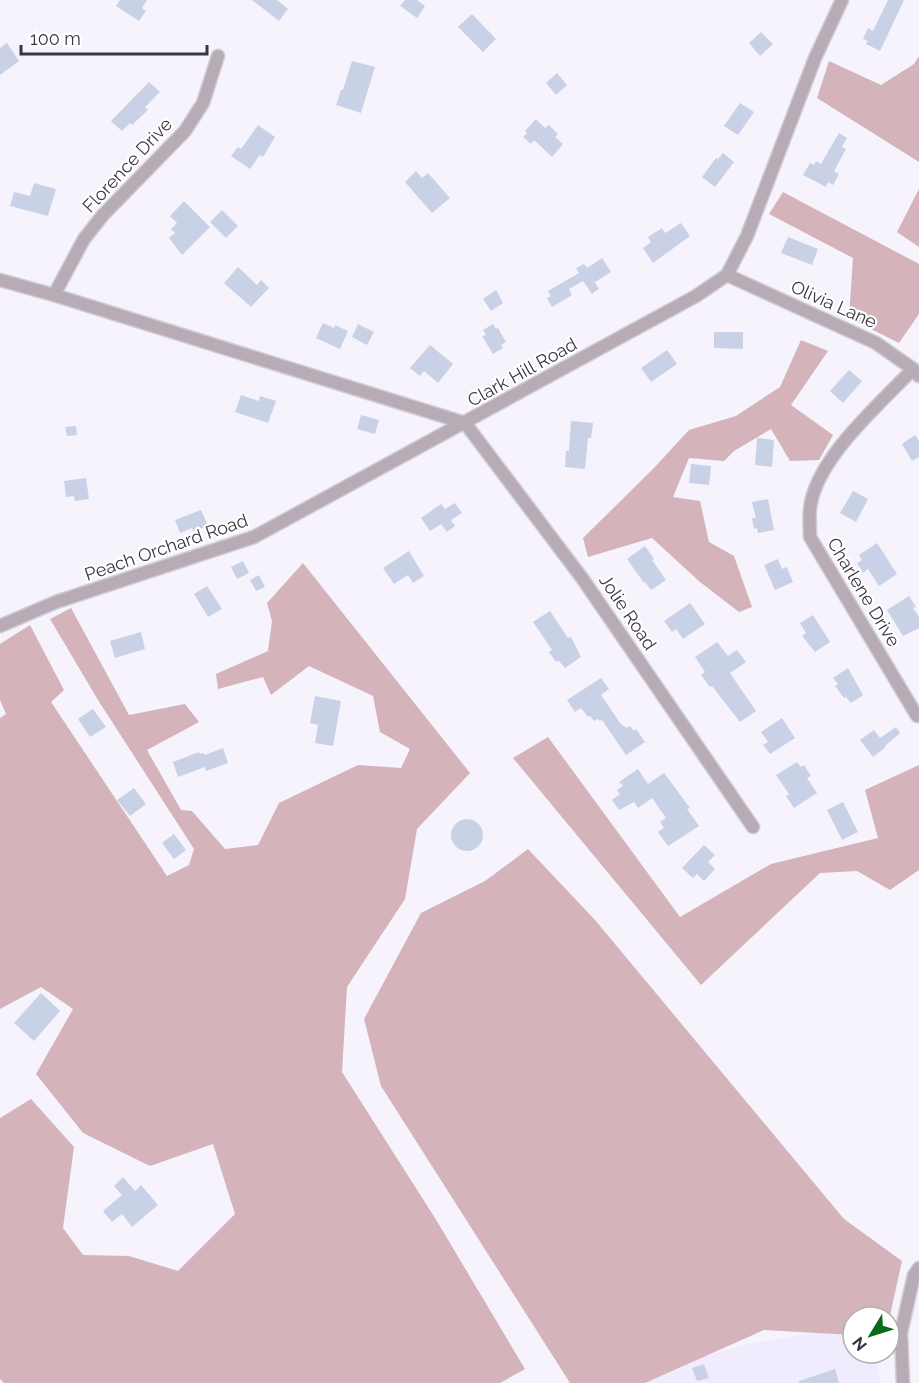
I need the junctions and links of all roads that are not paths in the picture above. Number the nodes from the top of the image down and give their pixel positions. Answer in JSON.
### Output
{"nodes":[{"id":1,"x":842,"y":0,"type":"edge"},
{"id":2,"x":218,"y":56,"type":"dead end"},
{"id":3,"x":727,"y":275,"type":"junction"},
{"id":4,"x":0,"y":280,"type":"edge"},
{"id":5,"x":54,"y":295,"type":"junction"},
{"id":6,"x":916,"y":372,"type":"edge"},
{"id":7,"x":465,"y":423,"type":"junction"},
{"id":8,"x":0,"y":626,"type":"edge"},
{"id":9,"x":918,"y":716,"type":"edge"},
{"id":10,"x":753,"y":827,"type":"dead end"},
{"id":11,"x":919,"y":1268,"type":"edge"},
{"id":12,"x":903,"y":1383,"type":"edge"}],
"edges":[{"from":1,"to":3,"type":"street","name":"Clark Hill Road"},
{"from":2,"to":5,"type":"street","name":"Florence Drive"},
{"from":3,"to":6,"type":"street","name":"Olivia Lane"},
{"from":3,"to":7,"type":"street","name":"Clark Hill Road"},
{"from":4,"to":5,"type":"street","name":"Clark Hill Road"},
{"from":5,"to":7,"type":"street","name":"Clark Hill Road"},
{"from":6,"to":9,"type":"street","name":"Charlene Drive"},
{"from":7,"to":8,"type":"street","name":"Peach Orchard Road"},
{"from":7,"to":10,"type":"street","name":"Jolie Road"},
{"from":11,"to":12,"type":"street"}]}
